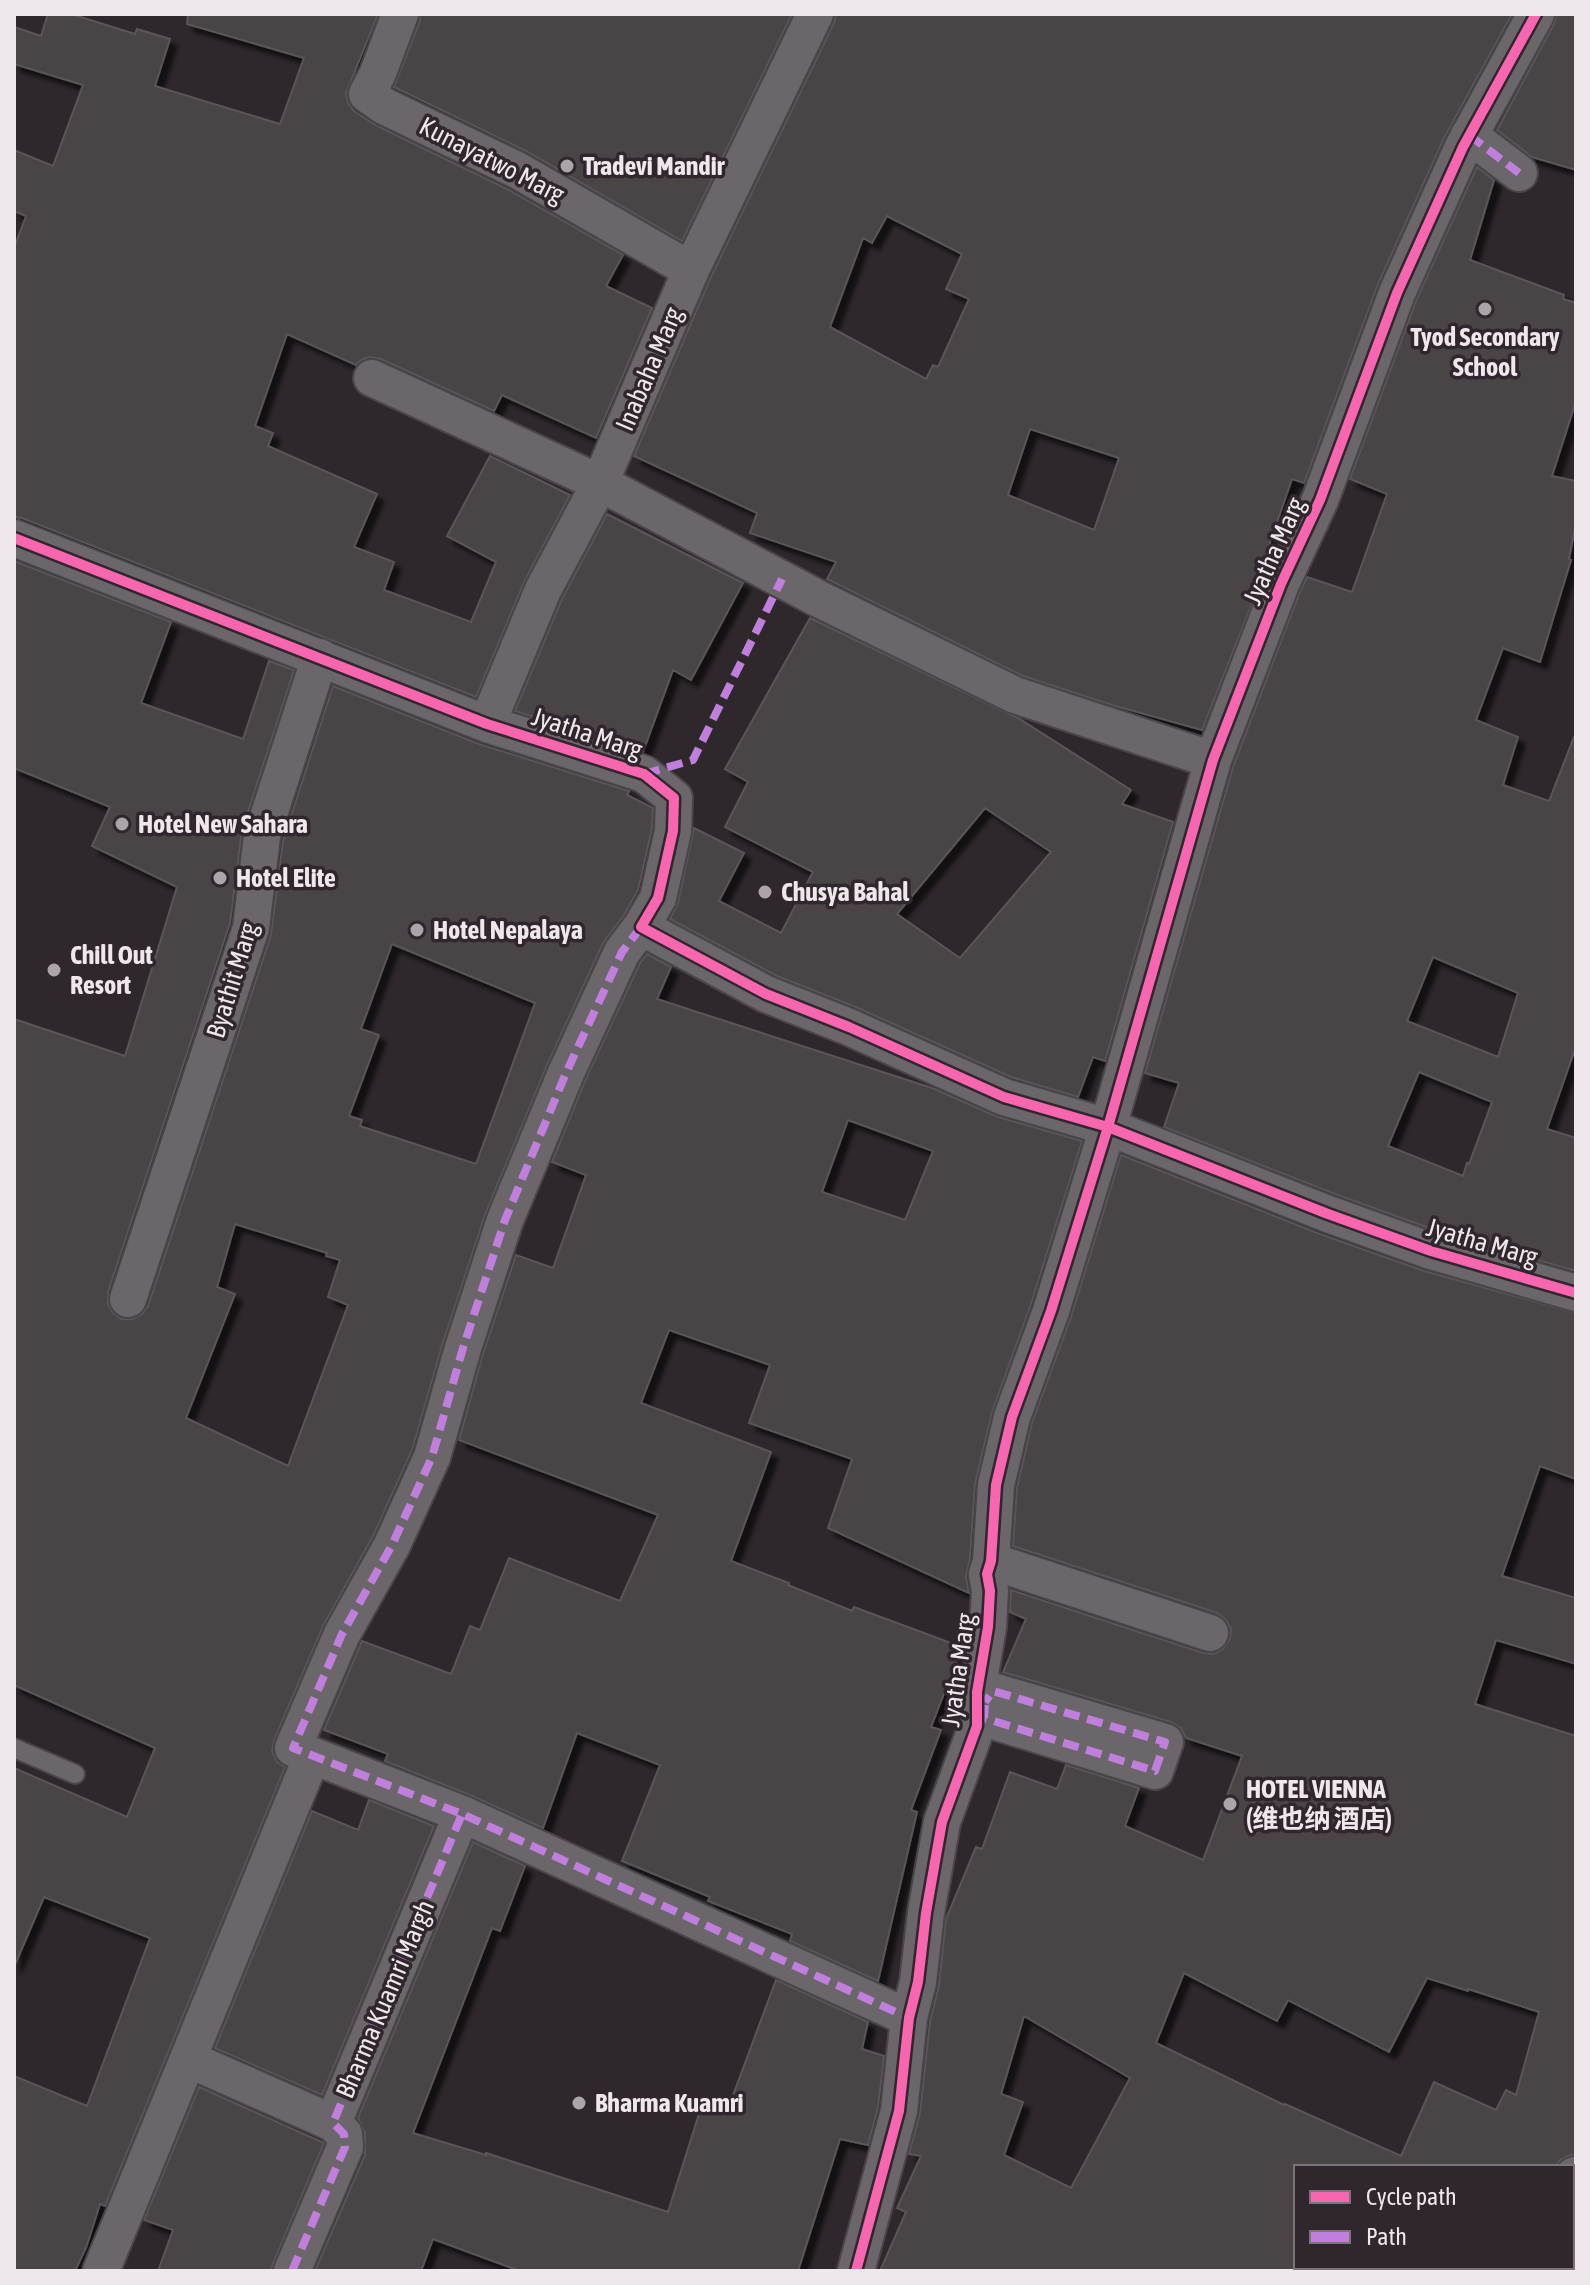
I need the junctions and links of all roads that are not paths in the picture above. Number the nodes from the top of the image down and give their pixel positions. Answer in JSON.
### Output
{"nodes":[{"id":1,"x":400,"y":14,"type":"edge"},
{"id":2,"x":815,"y":14,"type":"edge"},
{"id":3,"x":1536,"y":14,"type":"edge"},
{"id":4,"x":1469,"y":135,"type":"junction"},
{"id":5,"x":1519,"y":173,"type":"dead end"},
{"id":6,"x":691,"y":270,"type":"junction"},
{"id":7,"x":372,"y":378,"type":"dead end"},
{"id":8,"x":600,"y":483,"type":"junction"},
{"id":9,"x":14,"y":538,"type":"edge"},
{"id":10,"x":320,"y":657,"type":"junction"},
{"id":11,"x":487,"y":724,"type":"junction"},
{"id":12,"x":1213,"y":760,"type":"junction"},
{"id":13,"x":641,"y":927,"type":"junction"},
{"id":14,"x":1108,"y":1127,"type":"junction"},
{"id":15,"x":1576,"y":1293,"type":"edge"},
{"id":16,"x":128,"y":1299,"type":"dead end"},
{"id":17,"x":991,"y":1561,"type":"junction"},
{"id":18,"x":1210,"y":1633,"type":"dead end"},
{"id":19,"x":14,"y":1748,"type":"edge"},
{"id":20,"x":312,"y":1756,"type":"junction"},
{"id":21,"x":75,"y":1774,"type":"dead end"},
{"id":22,"x":462,"y":1814,"type":"junction"},
{"id":23,"x":857,"y":1971,"type":"dead end"},
{"id":24,"x":918,"y":1982,"type":"junction"},
{"id":25,"x":909,"y":2018,"type":"junction"},
{"id":26,"x":188,"y":2059,"type":"junction"},
{"id":27,"x":333,"y":2123,"type":"junction"},
{"id":28,"x":101,"y":2271,"type":"edge"},
{"id":29,"x":292,"y":2271,"type":"edge"},
{"id":30,"x":856,"y":2271,"type":"edge"}],
"edges":[{"from":1,"to":6,"type":"street","name":"Kunayatwo Marg"},
{"from":2,"to":6,"type":"street","name":"Inabaha Marg"},
{"from":3,"to":4,"type":"street","name":"Jyatha Marg"},
{"from":4,"to":5,"type":"street"},
{"from":4,"to":12,"type":"street","name":"Jyatha Marg"},
{"from":6,"to":8,"type":"street","name":"Inabaha Marg"},
{"from":7,"to":8,"type":"street"},
{"from":8,"to":11,"type":"street","name":"Inabaha Marg"},
{"from":8,"to":12,"type":"street"},
{"from":9,"to":10,"type":"street","name":"Jyatha Marg"},
{"from":10,"to":11,"type":"street","name":"Jyatha Marg"},
{"from":10,"to":16,"type":"street","name":"Byathit Marg"},
{"from":11,"to":13,"type":"street","name":"Jyatha Marg"},
{"from":12,"to":14,"type":"street","name":"Jyatha Marg"},
{"from":13,"to":14,"type":"street","name":"Jyatha Marg"},
{"from":13,"to":20,"type":"street"},
{"from":14,"to":15,"type":"street","name":"Jyatha Marg"},
{"from":14,"to":17,"type":"street","name":"Jyatha Marg"},
{"from":17,"to":18,"type":"street"},
{"from":17,"to":24,"type":"street","name":"Jyatha Marg"},
{"from":19,"to":21,"type":"lane"},
{"from":20,"to":22,"type":"street"},
{"from":20,"to":26,"type":"street"},
{"from":22,"to":25,"type":"street"},
{"from":22,"to":27,"type":"street","name":"Bharma Kuamri Margh"},
{"from":23,"to":24,"type":"street"},
{"from":24,"to":25,"type":"street","name":"Jyatha Marg"},
{"from":25,"to":30,"type":"street","name":"Jyatha Marg"},
{"from":26,"to":27,"type":"street"},
{"from":26,"to":28,"type":"street"},
{"from":27,"to":29,"type":"street","name":"Bharma Kuamri Margh"}]}
